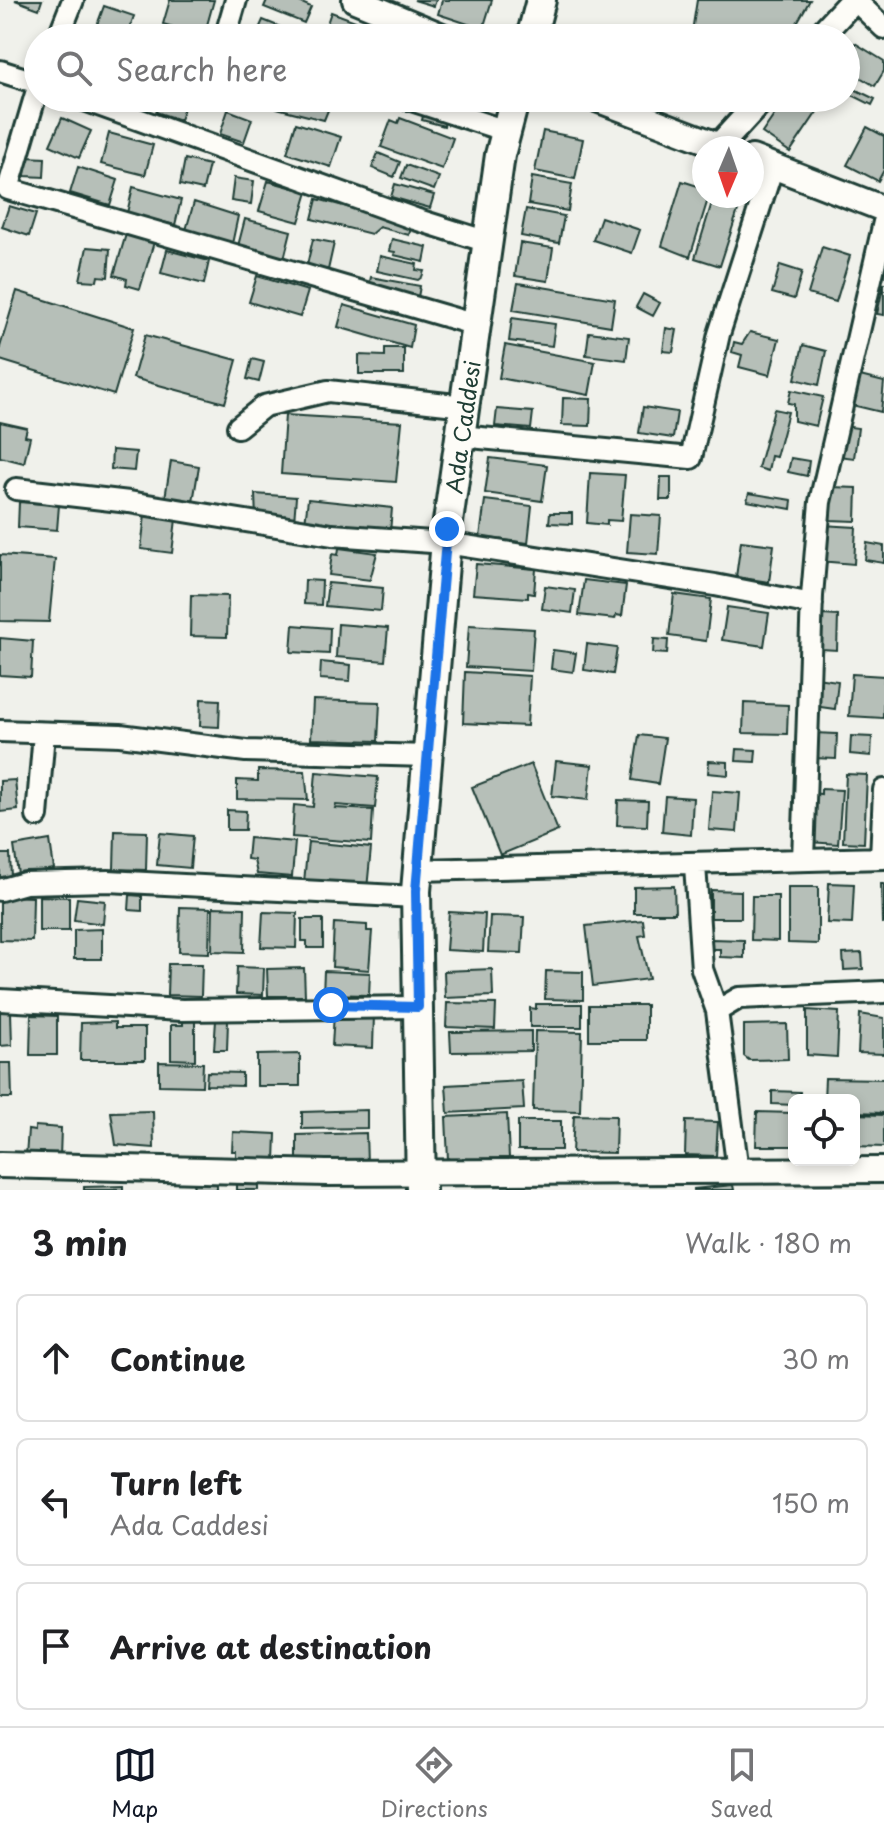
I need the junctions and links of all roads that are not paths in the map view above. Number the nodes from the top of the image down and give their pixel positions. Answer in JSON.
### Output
{"nodes":[{"id":1,"x":73,"y":0,"type":"edge"},
{"id":2,"x":236,"y":0,"type":"edge"},
{"id":3,"x":355,"y":0,"type":"edge"},
{"id":4,"x":541,"y":0,"type":"edge"},
{"id":5,"x":854,"y":0,"type":"edge"},
{"id":6,"x":64,"y":24,"type":"edge"},
{"id":7,"x":229,"y":24,"type":"edge"},
{"id":8,"x":413,"y":24,"type":"edge"},
{"id":9,"x":535,"y":24,"type":"edge"},
{"id":10,"x":831,"y":24,"type":"edge"},
{"id":11,"x":884,"y":28,"type":"edge"},
{"id":12,"x":0,"y":71,"type":"edge"},
{"id":13,"x":24,"y":80,"type":"edge"},
{"id":14,"x":30,"y":112,"type":"edge"},
{"id":15,"x":118,"y":112,"type":"edge"},
{"id":16,"x":448,"y":112,"type":"edge"},
{"id":17,"x":511,"y":112,"type":"edge"},
{"id":18,"x":631,"y":112,"type":"edge"},
{"id":19,"x":751,"y":112,"type":"edge"},
{"id":20,"x":506,"y":131,"type":"junction"},
{"id":21,"x":693,"y":136,"type":"edge"},
{"id":22,"x":731,"y":136,"type":"edge"},
{"id":23,"x":764,"y":163,"type":"edge"},
{"id":24,"x":750,"y":208,"type":"edge"},
{"id":25,"x":884,"y":209,"type":"edge"},
{"id":26,"x":884,"y":222,"type":"edge"},
{"id":27,"x":488,"y":242,"type":"junction"},
{"id":28,"x":476,"y":325,"type":"junction"},
{"id":29,"x":465,"y":406,"type":"junction"},
{"id":30,"x":238,"y":427,"type":"dead end"},
{"id":31,"x":460,"y":436,"type":"junction"},
{"id":32,"x":16,"y":489,"type":"dead end"},
{"id":33,"x":446,"y":543,"type":"junction"},
{"id":34,"x":812,"y":604,"type":"junction"},
{"id":35,"x":0,"y":731,"type":"edge"},
{"id":36,"x":44,"y":733,"type":"junction"},
{"id":37,"x":428,"y":756,"type":"junction"},
{"id":38,"x":884,"y":790,"type":"edge"},
{"id":39,"x":37,"y":816,"type":"dead end"},
{"id":40,"x":882,"y":858,"type":"edge"},
{"id":41,"x":803,"y":860,"type":"junction"},
{"id":42,"x":695,"y":865,"type":"junction"},
{"id":43,"x":417,"y":884,"type":"junction"},
{"id":44,"x":0,"y":890,"type":"edge"},
{"id":45,"x":884,"y":992,"type":"edge"},
{"id":46,"x":0,"y":1000,"type":"edge"},
{"id":47,"x":418,"y":1007,"type":"junction"},
{"id":48,"x":717,"y":1011,"type":"junction"},
{"id":49,"x":0,"y":1165,"type":"edge"},
{"id":50,"x":884,"y":1170,"type":"edge"},
{"id":51,"x":752,"y":1177,"type":"edge"},
{"id":52,"x":421,"y":1181,"type":"edge"},
{"id":53,"x":658,"y":1181,"type":"edge"}],
"edges":[{"from":1,"to":6,"type":"street"},
{"from":2,"to":7,"type":"street"},
{"from":3,"to":8,"type":"street"},
{"from":4,"to":9,"type":"main road"},
{"from":5,"to":10,"type":"street"},
{"from":5,"to":11,"type":"street"},
{"from":12,"to":13,"type":"street"},
{"from":14,"to":28,"type":"street"},
{"from":15,"to":27,"type":"street"},
{"from":16,"to":20,"type":"street"},
{"from":17,"to":20,"type":"main road","name":"Ada Caddesi"},
{"from":18,"to":21,"type":"street"},
{"from":19,"to":22,"type":"street"},
{"from":20,"to":27,"type":"main road","name":"Ada Caddesi"},
{"from":23,"to":25,"type":"street"},
{"from":24,"to":31,"type":"street"},
{"from":26,"to":34,"type":"street"},
{"from":27,"to":28,"type":"main road","name":"Ada Caddesi"},
{"from":28,"to":29,"type":"main road","name":"Ada Caddesi"},
{"from":29,"to":30,"type":"street"},
{"from":29,"to":31,"type":"main road","name":"Ada Caddesi"},
{"from":31,"to":33,"type":"main road","name":"Ada Caddesi"},
{"from":32,"to":33,"type":"street"},
{"from":33,"to":34,"type":"street"},
{"from":33,"to":37,"type":"main road","name":"Ada Caddesi"},
{"from":34,"to":41,"type":"street"},
{"from":35,"to":36,"type":"street"},
{"from":36,"to":37,"type":"street"},
{"from":36,"to":39,"type":"street"},
{"from":37,"to":43,"type":"main road","name":"Ada Caddesi"},
{"from":38,"to":40,"type":"street"},
{"from":40,"to":41,"type":"street"},
{"from":41,"to":42,"type":"street"},
{"from":42,"to":43,"type":"street"},
{"from":42,"to":48,"type":"street"},
{"from":43,"to":44,"type":"street"},
{"from":43,"to":47,"type":"main road","name":"Ada Caddesi"},
{"from":45,"to":48,"type":"street"},
{"from":46,"to":47,"type":"street"},
{"from":47,"to":52,"type":"main road","name":"Ada Caddesi"},
{"from":48,"to":51,"type":"street"},
{"from":49,"to":52,"type":"street"},
{"from":50,"to":51,"type":"street"},
{"from":51,"to":53,"type":"street"},
{"from":52,"to":53,"type":"street"}]}
